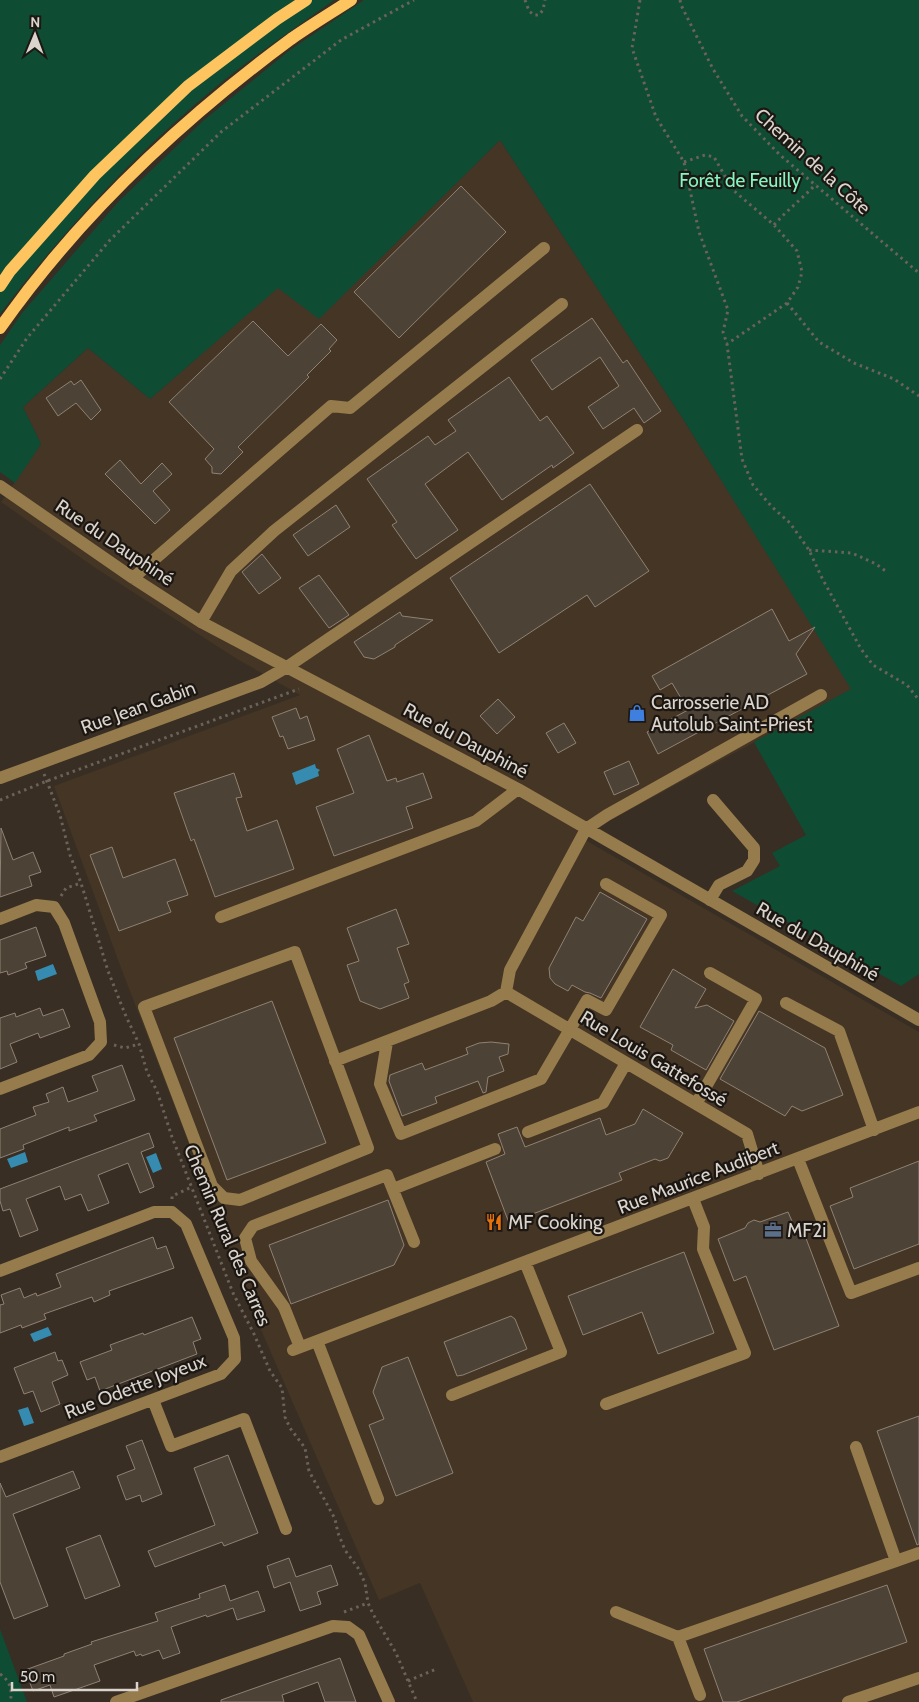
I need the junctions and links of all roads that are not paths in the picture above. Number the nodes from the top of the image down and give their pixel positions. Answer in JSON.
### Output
{"nodes":[{"id":1,"x":306,"y":0,"type":"edge"},
{"id":2,"x":352,"y":0,"type":"edge"},
{"id":3,"x":544,"y":248,"type":"dead end"},
{"id":4,"x":0,"y":286,"type":"edge"},
{"id":5,"x":562,"y":304,"type":"dead end"},
{"id":6,"x":0,"y":328,"type":"edge"},
{"id":7,"x":637,"y":430,"type":"dead end"},
{"id":8,"x":0,"y":486,"type":"edge"},
{"id":9,"x":133,"y":578,"type":"junction"},
{"id":10,"x":201,"y":622,"type":"junction"},
{"id":11,"x":287,"y":667,"type":"junction"},
{"id":12,"x":821,"y":695,"type":"dead end"},
{"id":13,"x":0,"y":778,"type":"edge"},
{"id":14,"x":518,"y":789,"type":"junction"},
{"id":15,"x":713,"y":800,"type":"dead end"},
{"id":16,"x":586,"y":829,"type":"junction"},
{"id":17,"x":606,"y":884,"type":"dead end"},
{"id":18,"x":710,"y":900,"type":"junction"},
{"id":19,"x":220,"y":917,"type":"dead end"},
{"id":20,"x":0,"y":919,"type":"edge"},
{"id":21,"x":710,"y":973,"type":"dead end"},
{"id":22,"x":506,"y":992,"type":"junction"},
{"id":23,"x":786,"y":1003,"type":"dead end"},
{"id":24,"x":919,"y":1020,"type":"edge"},
{"id":25,"x":570,"y":1030,"type":"junction"},
{"id":26,"x":387,"y":1042,"type":"junction"},
{"id":27,"x":335,"y":1061,"type":"junction"},
{"id":28,"x":626,"y":1063,"type":"junction"},
{"id":29,"x":0,"y":1089,"type":"edge"},
{"id":30,"x":696,"y":1104,"type":"junction"},
{"id":31,"x":919,"y":1112,"type":"edge"},
{"id":32,"x":874,"y":1130,"type":"junction"},
{"id":33,"x":528,"y":1132,"type":"dead end"},
{"id":34,"x":495,"y":1149,"type":"dead end"},
{"id":35,"x":798,"y":1159,"type":"junction"},
{"id":36,"x":758,"y":1174,"type":"junction"},
{"id":37,"x":393,"y":1189,"type":"junction"},
{"id":38,"x":693,"y":1199,"type":"junction"},
{"id":39,"x":414,"y":1242,"type":"dead end"},
{"id":40,"x":525,"y":1262,"type":"junction"},
{"id":41,"x":919,"y":1268,"type":"edge"},
{"id":42,"x":0,"y":1271,"type":"edge"},
{"id":43,"x":317,"y":1341,"type":"junction"},
{"id":44,"x":452,"y":1395,"type":"dead end"},
{"id":45,"x":153,"y":1400,"type":"junction"},
{"id":46,"x":606,"y":1404,"type":"dead end"},
{"id":47,"x":856,"y":1447,"type":"dead end"},
{"id":48,"x":0,"y":1457,"type":"edge"},
{"id":49,"x":378,"y":1499,"type":"dead end"},
{"id":50,"x":286,"y":1529,"type":"dead end"},
{"id":51,"x":919,"y":1553,"type":"edge"},
{"id":52,"x":896,"y":1561,"type":"junction"},
{"id":53,"x":616,"y":1612,"type":"dead end"},
{"id":54,"x":678,"y":1637,"type":"junction"},
{"id":55,"x":919,"y":1678,"type":"edge"},
{"id":56,"x":700,"y":1695,"type":"dead end"},
{"id":57,"x":116,"y":1702,"type":"edge"},
{"id":58,"x":389,"y":1702,"type":"edge"},
{"id":59,"x":848,"y":1702,"type":"edge"}],
"edges":[{"from":1,"to":4,"type":"main road"},
{"from":2,"to":6,"type":"main road"},
{"from":3,"to":9,"type":"street"},
{"from":5,"to":10,"type":"street"},
{"from":7,"to":11,"type":"street","name":"Rue Jean Gabin"},
{"from":8,"to":9,"type":"street","name":"Rue du Dauphiné"},
{"from":9,"to":10,"type":"street","name":"Rue du Dauphiné"},
{"from":10,"to":11,"type":"street","name":"Rue du Dauphiné"},
{"from":11,"to":13,"type":"street","name":"Rue Jean Gabin"},
{"from":11,"to":14,"type":"street","name":"Rue du Dauphiné"},
{"from":12,"to":16,"type":"street"},
{"from":14,"to":16,"type":"street","name":"Rue du Dauphiné"},
{"from":14,"to":19,"type":"street"},
{"from":15,"to":18,"type":"street"},
{"from":16,"to":18,"type":"street","name":"Rue du Dauphiné"},
{"from":16,"to":22,"type":"street"},
{"from":17,"to":25,"type":"street"},
{"from":18,"to":24,"type":"street","name":"Rue du Dauphiné"},
{"from":20,"to":29,"type":"street"},
{"from":21,"to":30,"type":"street"},
{"from":22,"to":25,"type":"street","name":"Rue Louis Gattefossé"},
{"from":22,"to":26,"type":"street"},
{"from":23,"to":32,"type":"street"},
{"from":25,"to":26,"type":"street"},
{"from":25,"to":28,"type":"street","name":"Rue Louis Gattefossé"},
{"from":26,"to":27,"type":"street"},
{"from":27,"to":27,"type":"street"},
{"from":28,"to":30,"type":"street","name":"Rue Louis Gattefossé"},
{"from":28,"to":33,"type":"street"},
{"from":30,"to":36,"type":"street","name":"Rue Louis Gattefossé"},
{"from":31,"to":32,"type":"street","name":"Rue Maurice Audibert"},
{"from":32,"to":35,"type":"street","name":"Rue Maurice Audibert"},
{"from":34,"to":37,"type":"street"},
{"from":35,"to":36,"type":"street","name":"Rue Maurice Audibert"},
{"from":35,"to":41,"type":"street"},
{"from":36,"to":38,"type":"street","name":"Rue Maurice Audibert"},
{"from":37,"to":39,"type":"street"},
{"from":37,"to":43,"type":"street","name":"Rue Maurice Audibert"},
{"from":38,"to":40,"type":"street","name":"Rue Maurice Audibert"},
{"from":38,"to":46,"type":"street"},
{"from":40,"to":43,"type":"street","name":"Rue Maurice Audibert"},
{"from":40,"to":44,"type":"street"},
{"from":42,"to":45,"type":"street","name":"Rue Odette Joyeux"},
{"from":43,"to":49,"type":"street"},
{"from":45,"to":48,"type":"street","name":"Rue Odette Joyeux"},
{"from":45,"to":50,"type":"street"},
{"from":47,"to":52,"type":"street"},
{"from":51,"to":52,"type":"street"},
{"from":52,"to":54,"type":"street"},
{"from":53,"to":54,"type":"street"},
{"from":54,"to":56,"type":"street"},
{"from":55,"to":59,"type":"street"},
{"from":57,"to":58,"type":"street"}]}
